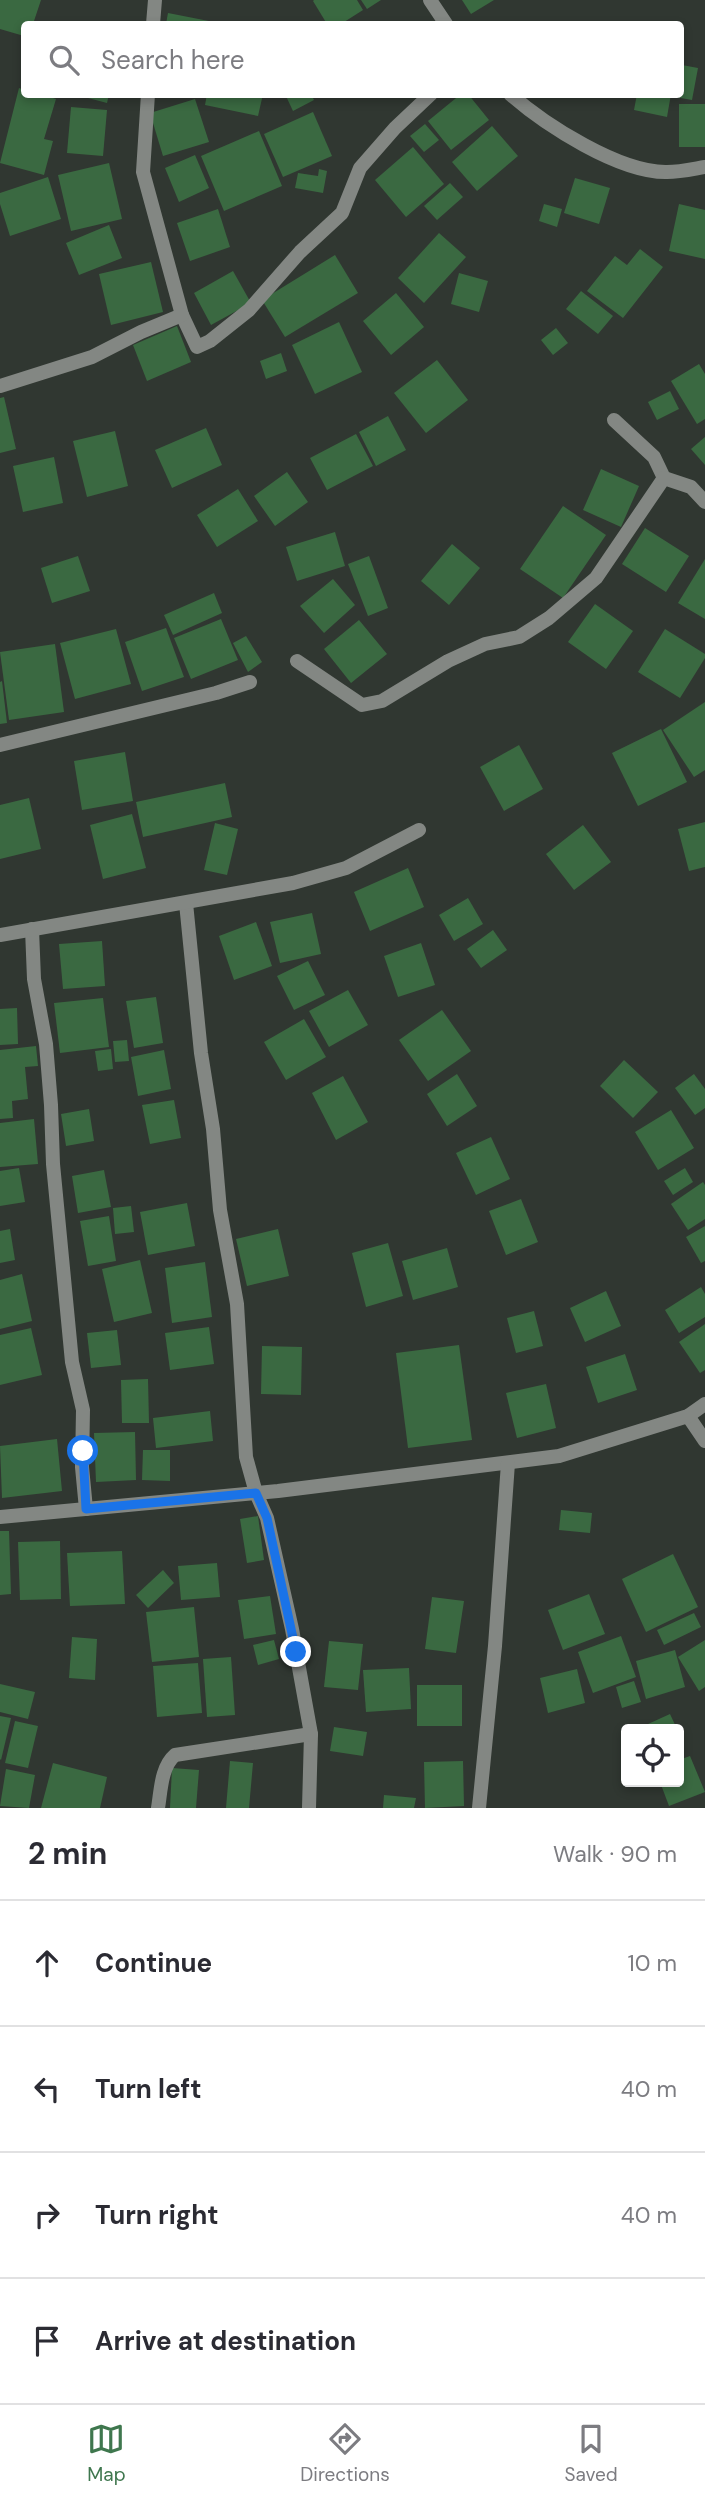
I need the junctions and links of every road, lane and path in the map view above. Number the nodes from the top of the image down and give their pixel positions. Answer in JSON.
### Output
{"nodes":[{"id":1,"x":155,"y":0,"type":"edge"},
{"id":2,"x":430,"y":0,"type":"edge"},
{"id":3,"x":153,"y":21,"type":"edge"},
{"id":4,"x":444,"y":21,"type":"edge"},
{"id":5,"x":148,"y":98,"type":"edge"},
{"id":6,"x":427,"y":98,"type":"edge"},
{"id":7,"x":514,"y":98,"type":"edge"},
{"id":8,"x":705,"y":167,"type":"edge"},
{"id":9,"x":182,"y":314,"type":"junction"},
{"id":10,"x":0,"y":386,"type":"edge"},
{"id":11,"x":614,"y":420,"type":"dead end"},
{"id":12,"x":664,"y":478,"type":"junction"},
{"id":13,"x":705,"y":502,"type":"edge"},
{"id":14,"x":297,"y":661,"type":"dead end"},
{"id":15,"x":250,"y":682,"type":"dead end"},
{"id":16,"x":0,"y":745,"type":"edge"},
{"id":17,"x":419,"y":830,"type":"dead end"},
{"id":18,"x":186,"y":902,"type":"junction"},
{"id":19,"x":32,"y":929,"type":"junction"},
{"id":20,"x":0,"y":934,"type":"edge"},
{"id":21,"x":705,"y":1404,"type":"edge"},
{"id":22,"x":688,"y":1416,"type":"junction"},
{"id":23,"x":705,"y":1441,"type":"edge"},
{"id":24,"x":508,"y":1463,"type":"junction"},
{"id":25,"x":256,"y":1493,"type":"junction"},
{"id":26,"x":86,"y":1509,"type":"junction"},
{"id":27,"x":0,"y":1517,"type":"edge"},
{"id":28,"x":311,"y":1734,"type":"junction"},
{"id":29,"x":158,"y":1808,"type":"edge"},
{"id":30,"x":309,"y":1808,"type":"edge"},
{"id":31,"x":479,"y":1808,"type":"edge"}],
"edges":[{"from":1,"to":3,"type":"street"},
{"from":2,"to":4,"type":"street"},
{"from":5,"to":9,"type":"street"},
{"from":6,"to":9,"type":"street"},
{"from":7,"to":8,"type":"street"},
{"from":9,"to":10,"type":"street"},
{"from":11,"to":12,"type":"street"},
{"from":12,"to":13,"type":"street"},
{"from":12,"to":14,"type":"street"},
{"from":15,"to":16,"type":"street"},
{"from":17,"to":18,"type":"street"},
{"from":18,"to":19,"type":"street"},
{"from":18,"to":25,"type":"street"},
{"from":19,"to":20,"type":"street"},
{"from":19,"to":26,"type":"street"},
{"from":21,"to":22,"type":"street"},
{"from":22,"to":23,"type":"street"},
{"from":22,"to":24,"type":"street"},
{"from":24,"to":25,"type":"street"},
{"from":24,"to":31,"type":"street"},
{"from":25,"to":26,"type":"street"},
{"from":25,"to":28,"type":"street"},
{"from":26,"to":27,"type":"street"},
{"from":28,"to":29,"type":"street"},
{"from":28,"to":30,"type":"street"}]}
